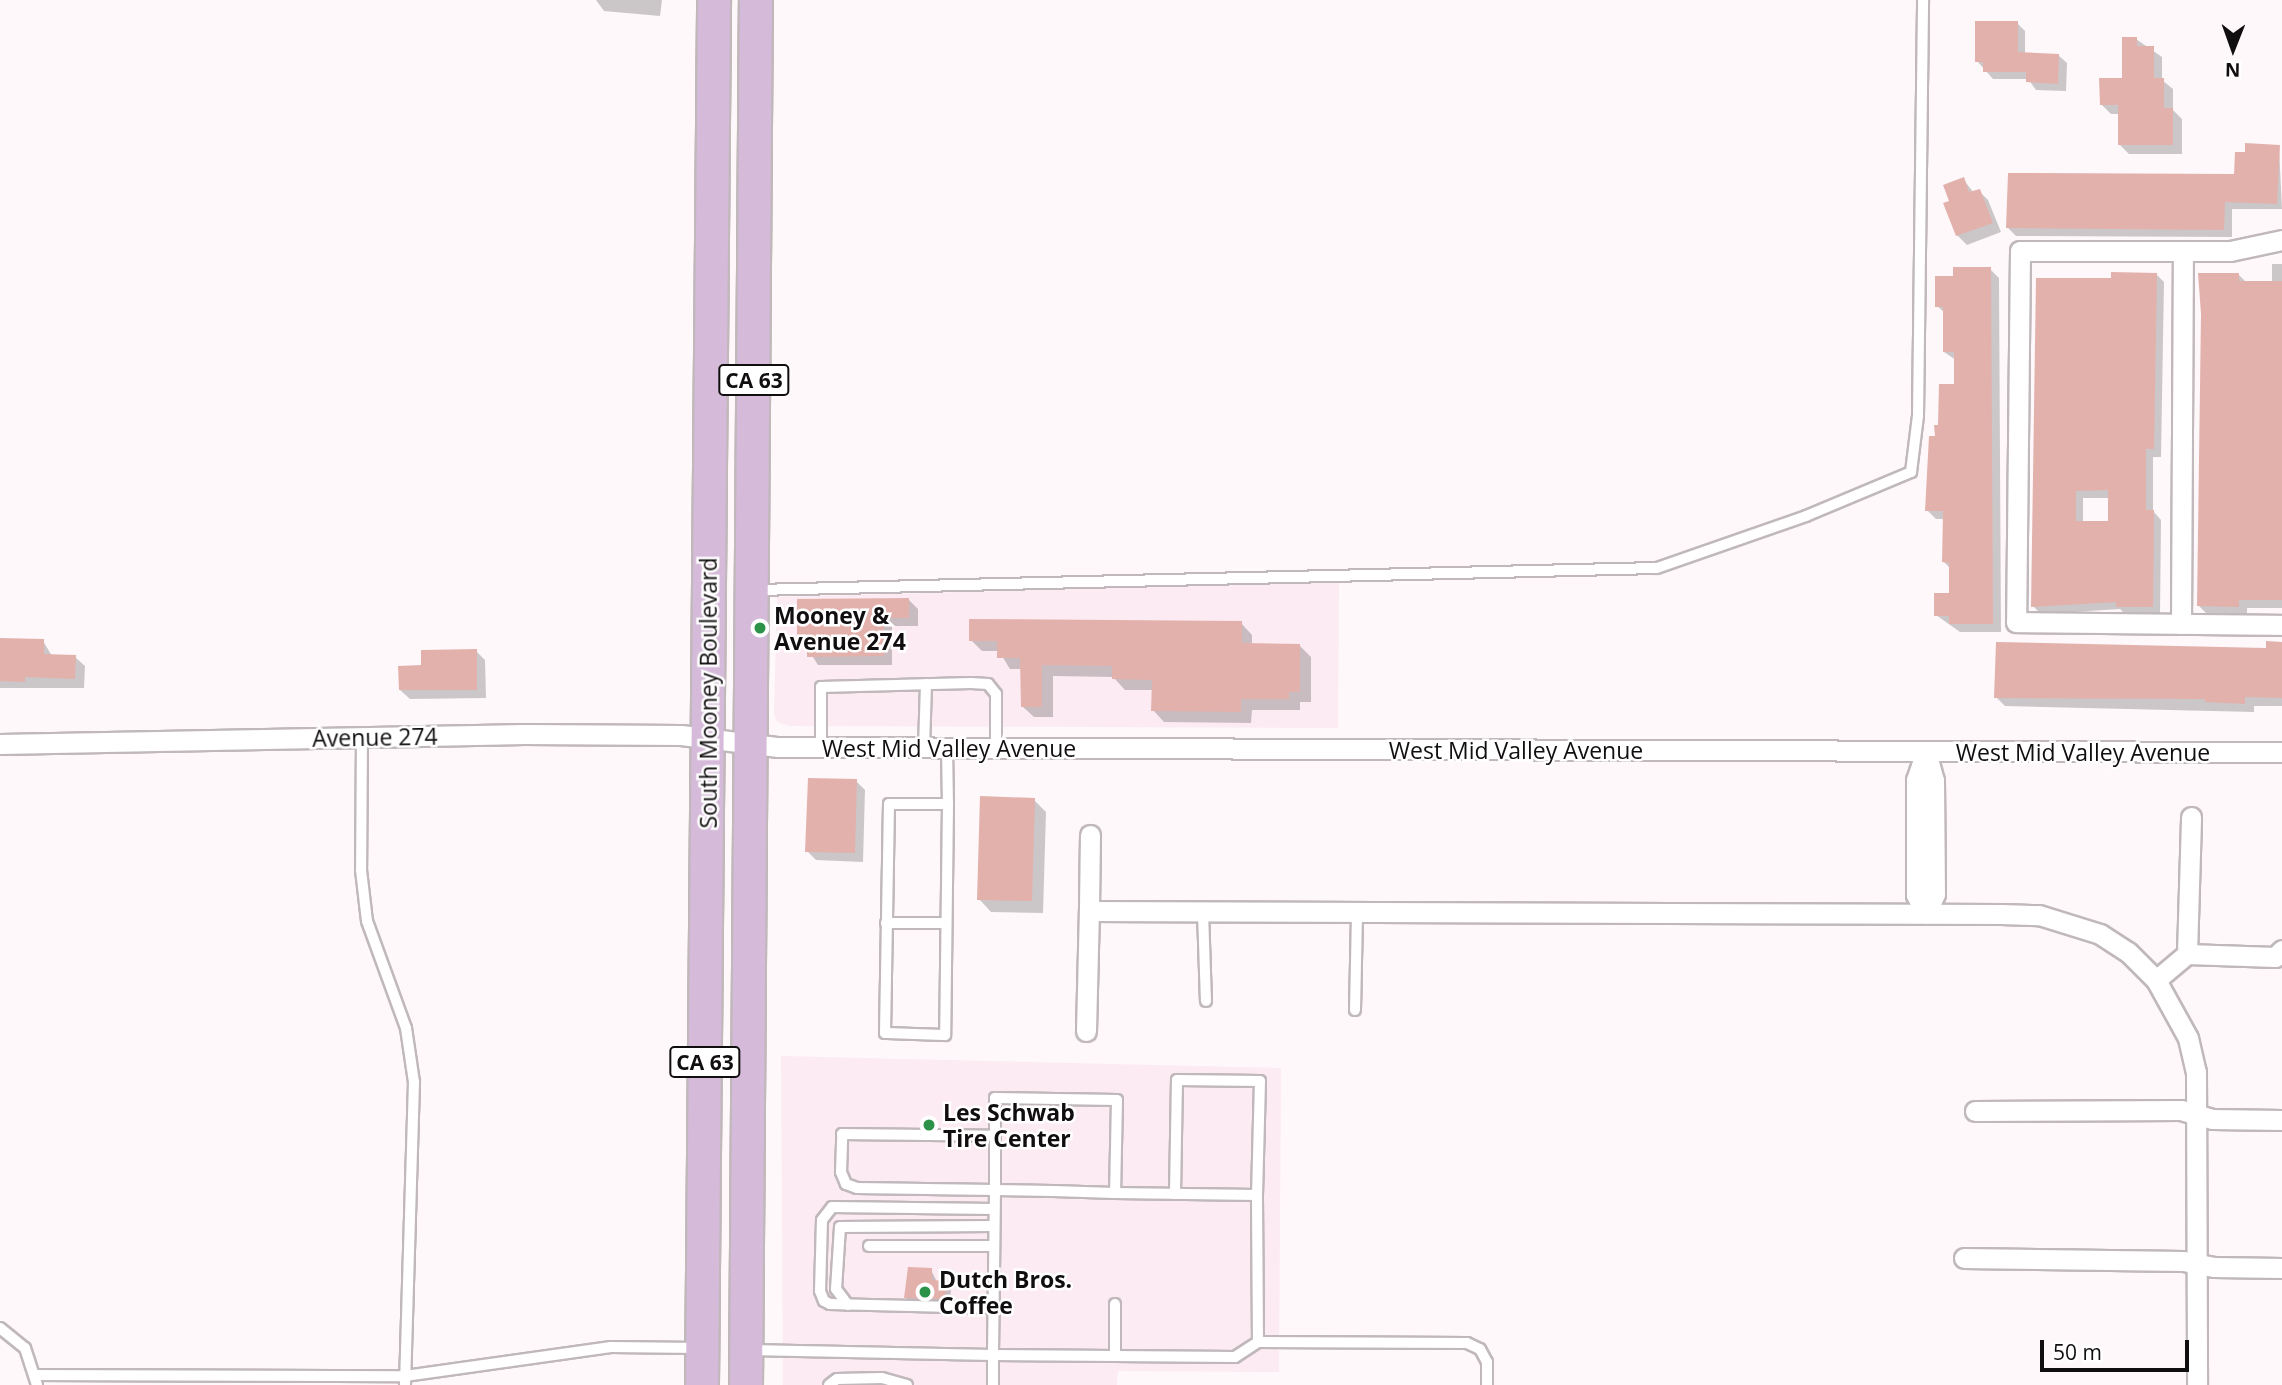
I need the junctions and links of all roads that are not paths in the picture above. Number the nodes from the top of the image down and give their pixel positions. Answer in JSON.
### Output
{"nodes":[{"id":1,"x":714,"y":0,"type":"edge"},
{"id":2,"x":756,"y":0,"type":"edge"},
{"id":3,"x":1923,"y":0,"type":"edge"},
{"id":4,"x":2282,"y":240,"type":"edge"},
{"id":5,"x":2183,"y":251,"type":"junction"},
{"id":6,"x":753,"y":590,"type":"junction"},
{"id":7,"x":2181,"y":624,"type":"junction"},
{"id":8,"x":2282,"y":625,"type":"edge"},
{"id":9,"x":926,"y":684,"type":"junction"},
{"id":10,"x":362,"y":737,"type":"junction"},
{"id":11,"x":708,"y":738,"type":"junction"},
{"id":12,"x":0,"y":744,"type":"edge"},
{"id":13,"x":750,"y":744,"type":"junction"},
{"id":14,"x":821,"y":747,"type":"junction"},
{"id":15,"x":924,"y":748,"type":"junction"},
{"id":16,"x":947,"y":748,"type":"junction"},
{"id":17,"x":996,"y":748,"type":"junction"},
{"id":18,"x":1926,"y":751,"type":"junction"},
{"id":19,"x":2282,"y":752,"type":"edge"},
{"id":20,"x":947,"y":804,"type":"junction"},
{"id":21,"x":2191,"y":817,"type":"dead end"},
{"id":22,"x":1090,"y":835,"type":"dead end"},
{"id":23,"x":1089,"y":911,"type":"junction"},
{"id":24,"x":1203,"y":912,"type":"junction"},
{"id":25,"x":1357,"y":913,"type":"junction"},
{"id":26,"x":1926,"y":913,"type":"junction"},
{"id":27,"x":886,"y":923,"type":"junction"},
{"id":28,"x":946,"y":923,"type":"junction"},
{"id":29,"x":2188,"y":954,"type":"junction"},
{"id":30,"x":2280,"y":955,"type":"edge"},
{"id":31,"x":2156,"y":980,"type":"junction"},
{"id":32,"x":1206,"y":1001,"type":"dead end"},
{"id":33,"x":1355,"y":1010,"type":"dead end"},
{"id":34,"x":1086,"y":1031,"type":"dead end"},
{"id":35,"x":705,"y":1056,"type":"junction"},
{"id":36,"x":1975,"y":1111,"type":"dead end"},
{"id":37,"x":2197,"y":1114,"type":"junction"},
{"id":38,"x":2282,"y":1120,"type":"edge"},
{"id":39,"x":995,"y":1136,"type":"junction"},
{"id":40,"x":995,"y":1190,"type":"junction"},
{"id":41,"x":1115,"y":1193,"type":"junction"},
{"id":42,"x":1175,"y":1194,"type":"junction"},
{"id":43,"x":1257,"y":1195,"type":"junction"},
{"id":44,"x":994,"y":1209,"type":"junction"},
{"id":45,"x":994,"y":1226,"type":"junction"},
{"id":46,"x":869,"y":1246,"type":"dead end"},
{"id":47,"x":994,"y":1246,"type":"junction"},
{"id":48,"x":1965,"y":1258,"type":"dead end"},
{"id":49,"x":2197,"y":1264,"type":"junction"},
{"id":50,"x":2282,"y":1268,"type":"edge"},
{"id":51,"x":1115,"y":1304,"type":"dead end"},
{"id":52,"x":848,"y":1305,"type":"junction"},
{"id":53,"x":993,"y":1308,"type":"junction"},
{"id":54,"x":0,"y":1328,"type":"edge"},
{"id":55,"x":1258,"y":1342,"type":"junction"},
{"id":56,"x":702,"y":1348,"type":"junction"},
{"id":57,"x":746,"y":1350,"type":"junction"},
{"id":58,"x":993,"y":1355,"type":"junction"},
{"id":59,"x":1115,"y":1355,"type":"junction"},
{"id":60,"x":882,"y":1378,"type":"junction"},
{"id":61,"x":36,"y":1380,"type":"edge"},
{"id":62,"x":405,"y":1380,"type":"edge"},
{"id":63,"x":702,"y":1385,"type":"edge"},
{"id":64,"x":720,"y":1385,"type":"edge"},
{"id":65,"x":746,"y":1385,"type":"edge"},
{"id":66,"x":828,"y":1385,"type":"edge"},
{"id":67,"x":873,"y":1385,"type":"edge"},
{"id":68,"x":907,"y":1385,"type":"edge"},
{"id":69,"x":993,"y":1385,"type":"edge"},
{"id":70,"x":1487,"y":1385,"type":"edge"},
{"id":71,"x":2197,"y":1385,"type":"edge"}],
"edges":[{"from":1,"to":11,"type":"main road","name":"South Mooney Boulevard","number":"CA 63"},
{"from":2,"to":6,"type":"main road","name":"South Mooney Boulevard","number":"CA 63"},
{"from":3,"to":6,"type":"lane"},
{"from":4,"to":5,"type":"street"},
{"from":5,"to":7,"type":"street"},
{"from":5,"to":7,"type":"street"},
{"from":6,"to":13,"type":"main road","name":"South Mooney Boulevard","number":"CA 63"},
{"from":7,"to":8,"type":"street"},
{"from":9,"to":14,"type":"lane"},
{"from":9,"to":15,"type":"lane"},
{"from":9,"to":17,"type":"lane"},
{"from":10,"to":11,"type":"street","name":"Avenue 274"},
{"from":10,"to":12,"type":"street","name":"Avenue 274"},
{"from":10,"to":62,"type":"lane"},
{"from":11,"to":13,"type":"street","name":"Avenue 274"},
{"from":11,"to":35,"type":"main road","name":"South Mooney Boulevard","number":"CA 63"},
{"from":13,"to":14,"type":"street","name":"West Mid Valley Avenue"},
{"from":13,"to":57,"type":"main road","name":"South Mooney Boulevard","number":"CA 63"},
{"from":14,"to":15,"type":"street","name":"West Mid Valley Avenue"},
{"from":15,"to":16,"type":"street","name":"West Mid Valley Avenue"},
{"from":16,"to":17,"type":"street","name":"West Mid Valley Avenue"},
{"from":16,"to":20,"type":"lane"},
{"from":17,"to":18,"type":"street","name":"West Mid Valley Avenue"},
{"from":18,"to":19,"type":"street","name":"West Mid Valley Avenue"},
{"from":18,"to":26,"type":"street"},
{"from":20,"to":27,"type":"lane"},
{"from":20,"to":28,"type":"lane"},
{"from":21,"to":29,"type":"street"},
{"from":22,"to":23,"type":"street"},
{"from":23,"to":24,"type":"street"},
{"from":23,"to":34,"type":"street"},
{"from":24,"to":25,"type":"street"},
{"from":24,"to":32,"type":"lane"},
{"from":25,"to":26,"type":"street"},
{"from":25,"to":33,"type":"lane"},
{"from":26,"to":31,"type":"street"},
{"from":27,"to":28,"type":"lane"},
{"from":27,"to":28,"type":"lane"},
{"from":29,"to":30,"type":"street"},
{"from":29,"to":31,"type":"street"},
{"from":31,"to":37,"type":"street"},
{"from":35,"to":56,"type":"main road","name":"South Mooney Boulevard","number":"CA 63"},
{"from":35,"to":57,"type":"main road"},
{"from":36,"to":37,"type":"street"},
{"from":37,"to":38,"type":"street"},
{"from":37,"to":49,"type":"street"},
{"from":39,"to":40,"type":"lane"},
{"from":39,"to":40,"type":"lane"},
{"from":39,"to":41,"type":"lane"},
{"from":40,"to":41,"type":"lane"},
{"from":40,"to":44,"type":"lane"},
{"from":41,"to":42,"type":"lane"},
{"from":42,"to":43,"type":"lane"},
{"from":42,"to":43,"type":"lane"},
{"from":43,"to":55,"type":"lane"},
{"from":44,"to":45,"type":"lane"},
{"from":44,"to":52,"type":"lane"},
{"from":45,"to":47,"type":"lane"},
{"from":45,"to":52,"type":"lane"},
{"from":46,"to":47,"type":"lane"},
{"from":47,"to":53,"type":"lane"},
{"from":48,"to":49,"type":"street"},
{"from":49,"to":50,"type":"street"},
{"from":49,"to":71,"type":"street"},
{"from":51,"to":59,"type":"lane"},
{"from":52,"to":53,"type":"lane"},
{"from":53,"to":58,"type":"lane"},
{"from":54,"to":61,"type":"lane"},
{"from":55,"to":59,"type":"lane"},
{"from":55,"to":70,"type":"lane"},
{"from":56,"to":62,"type":"lane"},
{"from":56,"to":63,"type":"main road","name":"South Mooney Boulevard","number":"CA 63"},
{"from":56,"to":64,"type":"main road"},
{"from":57,"to":58,"type":"lane"},
{"from":57,"to":65,"type":"main road","name":"South Mooney Boulevard","number":"CA 63"},
{"from":58,"to":59,"type":"lane"},
{"from":58,"to":69,"type":"lane"},
{"from":60,"to":66,"type":"lane"},
{"from":60,"to":67,"type":"lane"},
{"from":60,"to":68,"type":"lane"},
{"from":61,"to":62,"type":"lane"}]}
